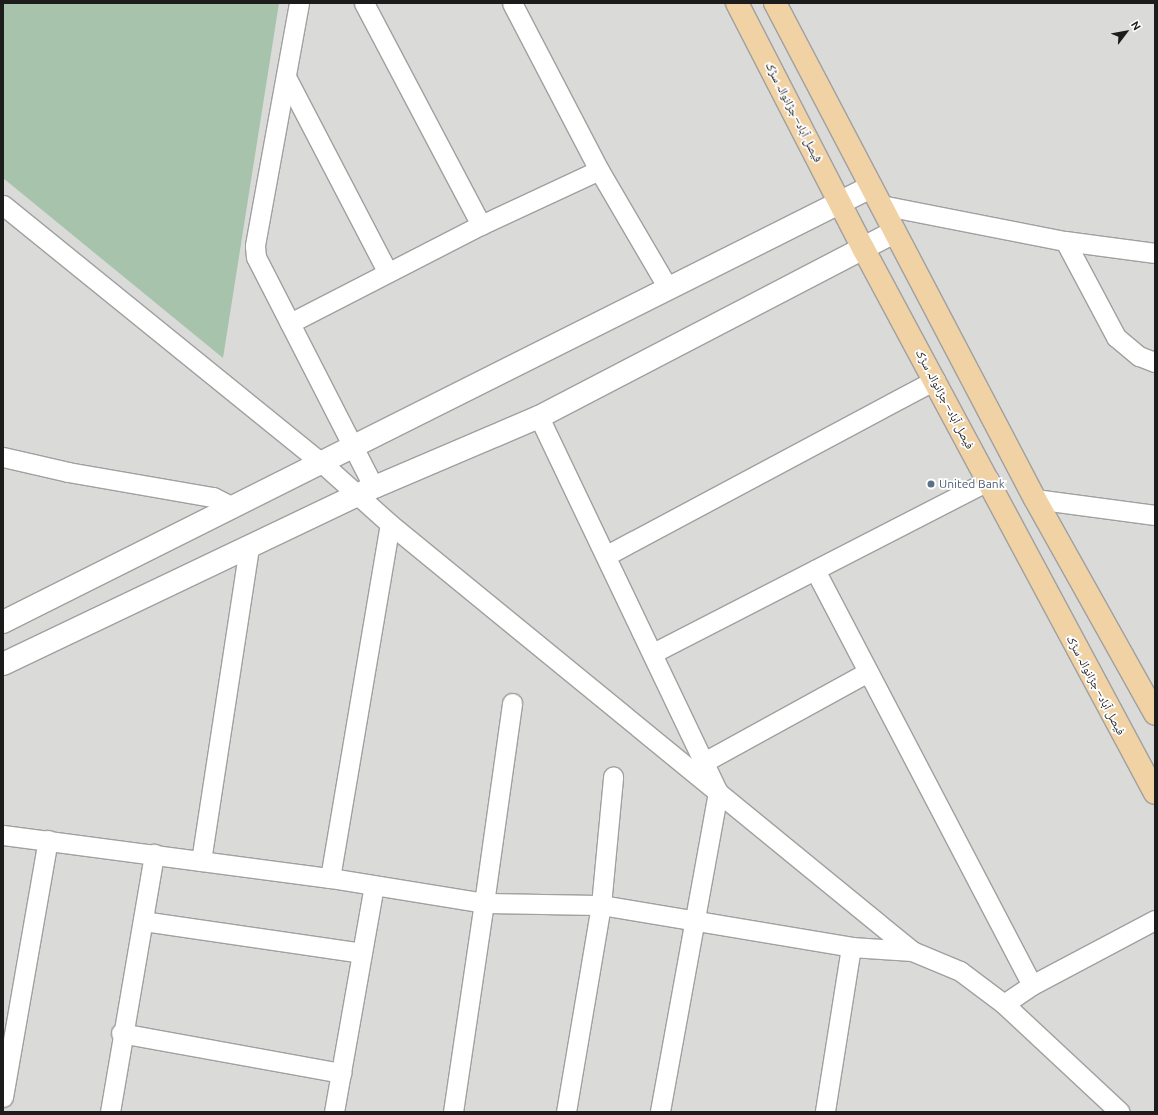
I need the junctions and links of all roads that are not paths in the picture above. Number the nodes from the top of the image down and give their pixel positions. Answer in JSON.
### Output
{"nodes":[{"id":1,"x":299,"y":3,"type":"edge"},
{"id":2,"x":364,"y":3,"type":"edge"},
{"id":3,"x":512,"y":3,"type":"edge"},
{"id":4,"x":738,"y":3,"type":"edge"},
{"id":5,"x":775,"y":3,"type":"edge"},
{"id":6,"x":286,"y":77,"type":"junction"},
{"id":7,"x":599,"y":170,"type":"junction"},
{"id":8,"x":876,"y":196,"type":"junction"},
{"id":9,"x":840,"y":204,"type":"junction"},
{"id":10,"x":3,"y":205,"type":"edge"},
{"id":11,"x":481,"y":225,"type":"junction"},
{"id":12,"x":895,"y":232,"type":"junction"},
{"id":13,"x":1065,"y":241,"type":"junction"},
{"id":14,"x":863,"y":248,"type":"junction"},
{"id":15,"x":1155,"y":253,"type":"edge"},
{"id":16,"x":387,"y":271,"type":"junction"},
{"id":17,"x":668,"y":288,"type":"junction"},
{"id":18,"x":290,"y":324,"type":"junction"},
{"id":19,"x":1155,"y":362,"type":"edge"},
{"id":20,"x":935,"y":380,"type":"junction"},
{"id":21,"x":539,"y":417,"type":"junction"},
{"id":22,"x":356,"y":452,"type":"junction"},
{"id":23,"x":3,"y":457,"type":"edge"},
{"id":24,"x":322,"y":463,"type":"junction"},
{"id":25,"x":989,"y":480,"type":"junction"},
{"id":26,"x":368,"y":487,"type":"junction"},
{"id":27,"x":1035,"y":499,"type":"junction"},
{"id":28,"x":233,"y":507,"type":"junction"},
{"id":29,"x":1155,"y":515,"type":"edge"},
{"id":30,"x":390,"y":524,"type":"junction"},
{"id":31,"x":249,"y":547,"type":"junction"},
{"id":32,"x":607,"y":555,"type":"junction"},
{"id":33,"x":815,"y":570,"type":"junction"},
{"id":34,"x":3,"y":622,"type":"edge"},
{"id":35,"x":653,"y":653,"type":"junction"},
{"id":36,"x":3,"y":664,"type":"edge"},
{"id":37,"x":868,"y":672,"type":"junction"},
{"id":38,"x":512,"y":702,"type":"dead end"},
{"id":39,"x":1155,"y":714,"type":"edge"},
{"id":40,"x":704,"y":762,"type":"junction"},
{"id":41,"x":613,"y":777,"type":"dead end"},
{"id":42,"x":718,"y":792,"type":"junction"},
{"id":43,"x":1155,"y":793,"type":"edge"},
{"id":44,"x":3,"y":835,"type":"edge"},
{"id":45,"x":48,"y":840,"type":"junction"},
{"id":46,"x":154,"y":854,"type":"junction"},
{"id":47,"x":200,"y":861,"type":"junction"},
{"id":48,"x":330,"y":878,"type":"junction"},
{"id":49,"x":374,"y":885,"type":"junction"},
{"id":50,"x":484,"y":903,"type":"junction"},
{"id":51,"x":601,"y":905,"type":"junction"},
{"id":52,"x":694,"y":919,"type":"junction"},
{"id":53,"x":1155,"y":920,"type":"edge"},
{"id":54,"x":143,"y":922,"type":"junction"},
{"id":55,"x":851,"y":947,"type":"junction"},
{"id":56,"x":912,"y":951,"type":"junction"},
{"id":57,"x":362,"y":953,"type":"junction"},
{"id":58,"x":1032,"y":985,"type":"junction"},
{"id":59,"x":1004,"y":1004,"type":"junction"},
{"id":60,"x":121,"y":1033,"type":"junction"},
{"id":61,"x":341,"y":1073,"type":"junction"},
{"id":62,"x":3,"y":1097,"type":"edge"},
{"id":63,"x":110,"y":1112,"type":"edge"},
{"id":64,"x":334,"y":1112,"type":"edge"},
{"id":65,"x":453,"y":1112,"type":"edge"},
{"id":66,"x":566,"y":1112,"type":"edge"},
{"id":67,"x":660,"y":1112,"type":"edge"},
{"id":68,"x":825,"y":1112,"type":"edge"},
{"id":69,"x":1120,"y":1112,"type":"edge"}],
"edges":[{"from":1,"to":6,"type":"street"},
{"from":2,"to":11,"type":"street"},
{"from":3,"to":7,"type":"street"},
{"from":4,"to":9,"type":"main road","name":"فیصل آباد– جڑانوالہ سڑک"},
{"from":5,"to":8,"type":"main road"},
{"from":6,"to":16,"type":"street"},
{"from":6,"to":18,"type":"street"},
{"from":7,"to":11,"type":"street"},
{"from":7,"to":17,"type":"street"},
{"from":8,"to":9,"type":"street"},
{"from":8,"to":12,"type":"main road"},
{"from":8,"to":13,"type":"street"},
{"from":9,"to":14,"type":"main road","name":"فیصل آباد– جڑانوالہ سڑک"},
{"from":9,"to":17,"type":"street"},
{"from":10,"to":24,"type":"street"},
{"from":11,"to":16,"type":"street"},
{"from":12,"to":14,"type":"street"},
{"from":12,"to":27,"type":"main road"},
{"from":13,"to":15,"type":"street"},
{"from":13,"to":19,"type":"street"},
{"from":14,"to":20,"type":"main road","name":"فیصل آباد– جڑانوالہ سڑک"},
{"from":14,"to":21,"type":"street"},
{"from":16,"to":18,"type":"street"},
{"from":17,"to":22,"type":"street"},
{"from":18,"to":22,"type":"street"},
{"from":20,"to":25,"type":"main road","name":"فیصل آباد– جڑانوالہ سڑک"},
{"from":20,"to":32,"type":"street"},
{"from":21,"to":26,"type":"street"},
{"from":21,"to":32,"type":"street"},
{"from":22,"to":24,"type":"street"},
{"from":22,"to":26,"type":"street"},
{"from":23,"to":28,"type":"street"},
{"from":24,"to":26,"type":"street"},
{"from":24,"to":28,"type":"street"},
{"from":25,"to":33,"type":"street"},
{"from":25,"to":43,"type":"main road","name":"فیصل آباد– جڑانوالہ سڑک"},
{"from":26,"to":30,"type":"street"},
{"from":26,"to":31,"type":"street"},
{"from":27,"to":29,"type":"street"},
{"from":27,"to":39,"type":"main road"},
{"from":28,"to":34,"type":"street"},
{"from":30,"to":42,"type":"street"},
{"from":30,"to":48,"type":"street"},
{"from":31,"to":36,"type":"street"},
{"from":31,"to":47,"type":"street"},
{"from":32,"to":35,"type":"street"},
{"from":33,"to":35,"type":"street"},
{"from":33,"to":37,"type":"street"},
{"from":35,"to":40,"type":"street"},
{"from":37,"to":40,"type":"street"},
{"from":37,"to":58,"type":"street"},
{"from":38,"to":50,"type":"street"},
{"from":40,"to":42,"type":"street"},
{"from":41,"to":51,"type":"street"},
{"from":42,"to":52,"type":"street"},
{"from":42,"to":56,"type":"street"},
{"from":44,"to":45,"type":"street"},
{"from":45,"to":46,"type":"street"},
{"from":45,"to":62,"type":"street"},
{"from":46,"to":47,"type":"street"},
{"from":46,"to":54,"type":"street"},
{"from":47,"to":48,"type":"street"},
{"from":48,"to":49,"type":"street"},
{"from":49,"to":50,"type":"street"},
{"from":49,"to":57,"type":"street"},
{"from":50,"to":51,"type":"street"},
{"from":50,"to":65,"type":"street"},
{"from":51,"to":52,"type":"street"},
{"from":51,"to":66,"type":"street"},
{"from":52,"to":55,"type":"street"},
{"from":52,"to":67,"type":"street"},
{"from":53,"to":58,"type":"street"},
{"from":54,"to":57,"type":"street"},
{"from":54,"to":60,"type":"street"},
{"from":55,"to":56,"type":"street"},
{"from":55,"to":68,"type":"street"},
{"from":56,"to":59,"type":"street"},
{"from":57,"to":61,"type":"street"},
{"from":58,"to":59,"type":"street"},
{"from":59,"to":69,"type":"street"},
{"from":60,"to":61,"type":"street"},
{"from":60,"to":63,"type":"street"},
{"from":61,"to":64,"type":"street"}]}
